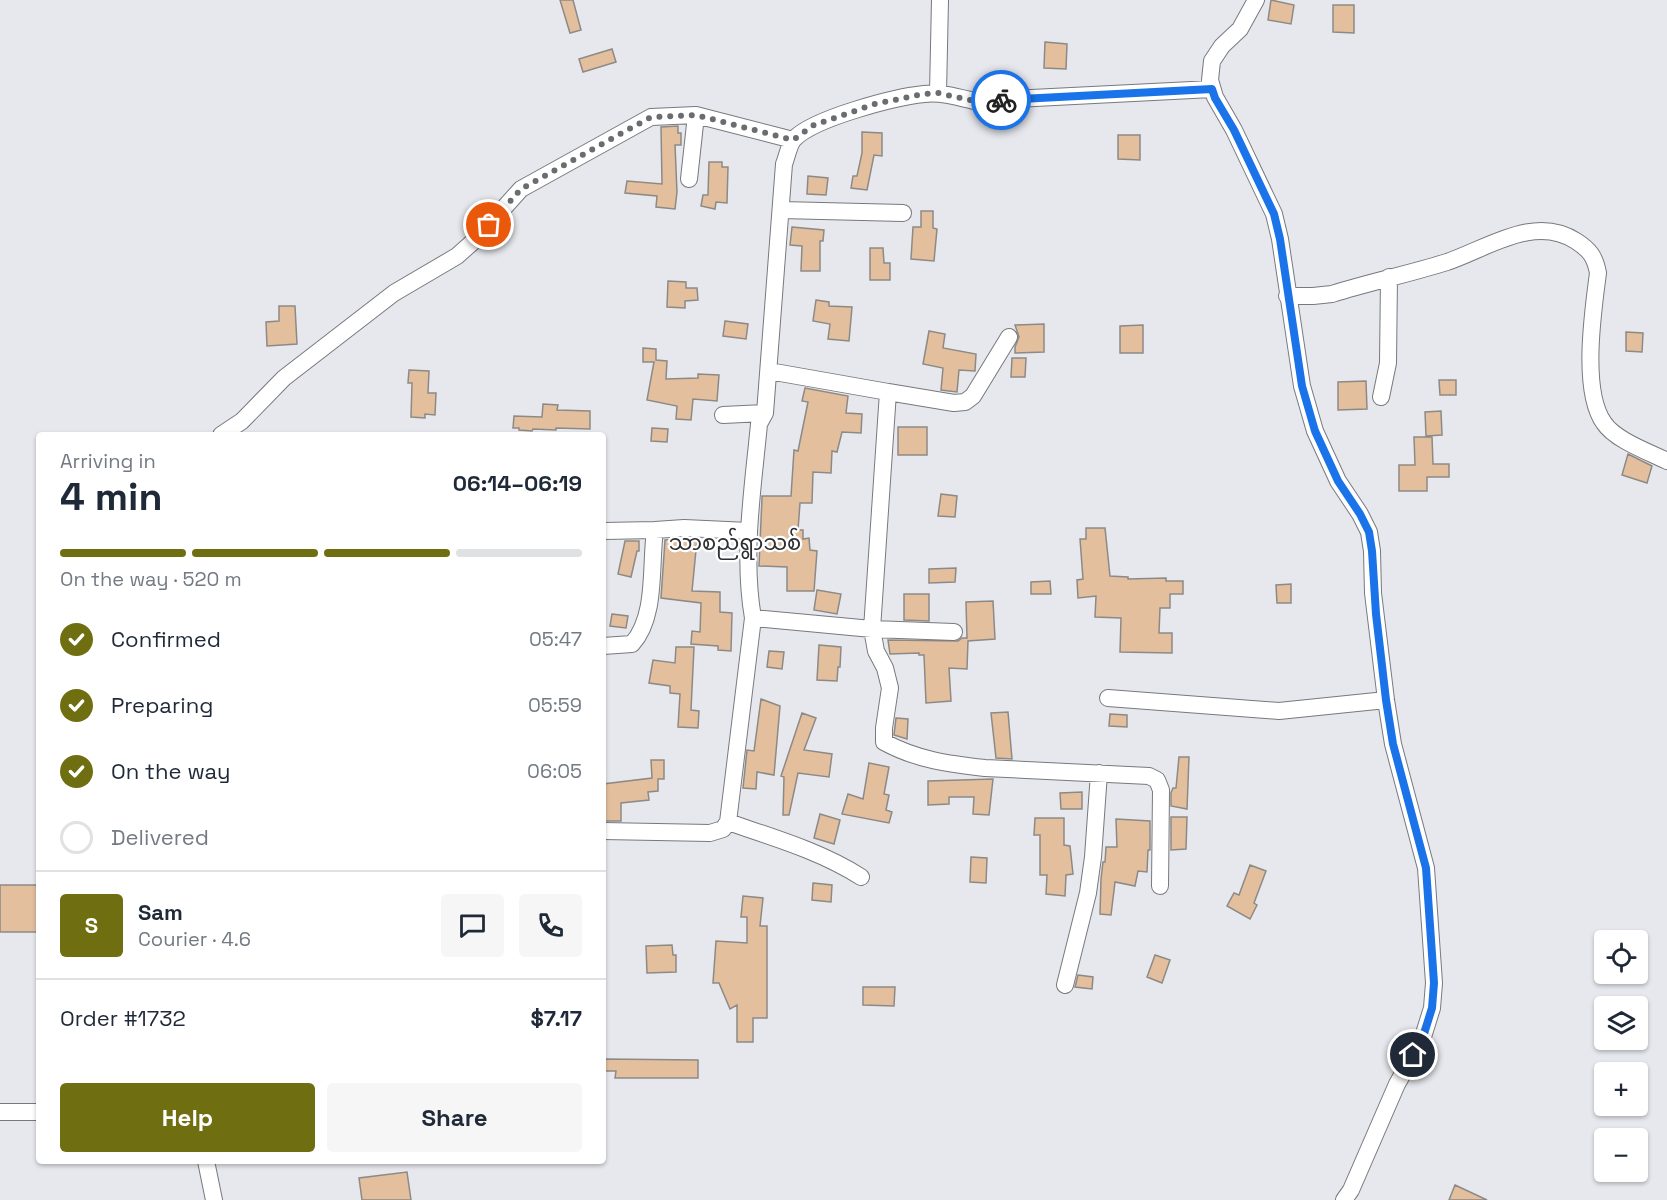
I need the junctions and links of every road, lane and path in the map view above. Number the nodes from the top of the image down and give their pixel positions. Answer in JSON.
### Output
{"nodes":[{"id":1,"x":940,"y":0,"type":"edge"},
{"id":2,"x":1256,"y":0,"type":"edge"},
{"id":3,"x":1212,"y":89,"type":"junction"},
{"id":4,"x":938,"y":93,"type":"junction"},
{"id":5,"x":696,"y":115,"type":"junction"},
{"id":6,"x":793,"y":140,"type":"junction"},
{"id":7,"x":689,"y":179,"type":"dead end"},
{"id":8,"x":781,"y":210,"type":"junction"},
{"id":9,"x":903,"y":213,"type":"dead end"},
{"id":10,"x":1389,"y":277,"type":"junction"},
{"id":11,"x":1287,"y":296,"type":"junction"},
{"id":12,"x":1009,"y":337,"type":"dead end"},
{"id":13,"x":769,"y":371,"type":"junction"},
{"id":14,"x":888,"y":392,"type":"junction"},
{"id":15,"x":1381,"y":396,"type":"dead end"},
{"id":16,"x":765,"y":414,"type":"junction"},
{"id":17,"x":723,"y":415,"type":"dead end"},
{"id":18,"x":226,"y":432,"type":"edge"},
{"id":19,"x":1667,"y":460,"type":"edge"},
{"id":20,"x":655,"y":530,"type":"junction"},
{"id":21,"x":606,"y":531,"type":"edge"},
{"id":22,"x":749,"y":531,"type":"junction"},
{"id":23,"x":753,"y":618,"type":"junction"},
{"id":24,"x":872,"y":628,"type":"junction"},
{"id":25,"x":954,"y":632,"type":"dead end"},
{"id":26,"x":606,"y":646,"type":"edge"},
{"id":27,"x":1108,"y":698,"type":"dead end"},
{"id":28,"x":1386,"y":700,"type":"junction"},
{"id":29,"x":1099,"y":773,"type":"junction"},
{"id":30,"x":728,"y":822,"type":"junction"},
{"id":31,"x":606,"y":831,"type":"edge"},
{"id":32,"x":861,"y":877,"type":"dead end"},
{"id":33,"x":1160,"y":886,"type":"dead end"},
{"id":34,"x":1065,"y":985,"type":"dead end"},
{"id":35,"x":0,"y":1112,"type":"edge"},
{"id":36,"x":36,"y":1112,"type":"edge"},
{"id":37,"x":207,"y":1164,"type":"edge"},
{"id":38,"x":214,"y":1200,"type":"edge"},
{"id":39,"x":1344,"y":1200,"type":"edge"}],
"edges":[{"from":1,"to":4,"type":"street"},
{"from":2,"to":3,"type":"street"},
{"from":3,"to":4,"type":"street"},
{"from":3,"to":11,"type":"street"},
{"from":4,"to":6,"type":"street"},
{"from":5,"to":6,"type":"street"},
{"from":5,"to":7,"type":"street"},
{"from":5,"to":18,"type":"street"},
{"from":6,"to":8,"type":"street"},
{"from":8,"to":9,"type":"street"},
{"from":8,"to":13,"type":"street"},
{"from":10,"to":11,"type":"street"},
{"from":10,"to":15,"type":"street"},
{"from":10,"to":19,"type":"street"},
{"from":11,"to":28,"type":"street"},
{"from":12,"to":14,"type":"street"},
{"from":13,"to":14,"type":"street"},
{"from":13,"to":16,"type":"street"},
{"from":14,"to":24,"type":"street"},
{"from":16,"to":17,"type":"street"},
{"from":16,"to":22,"type":"street"},
{"from":20,"to":21,"type":"street"},
{"from":20,"to":22,"type":"street"},
{"from":20,"to":26,"type":"street"},
{"from":22,"to":23,"type":"street"},
{"from":23,"to":24,"type":"street"},
{"from":23,"to":30,"type":"street"},
{"from":24,"to":25,"type":"street"},
{"from":24,"to":29,"type":"street"},
{"from":27,"to":28,"type":"street"},
{"from":28,"to":39,"type":"street"},
{"from":29,"to":33,"type":"street"},
{"from":29,"to":34,"type":"street"},
{"from":30,"to":31,"type":"street"},
{"from":30,"to":32,"type":"street"},
{"from":35,"to":36,"type":"street"},
{"from":37,"to":38,"type":"street"}]}
